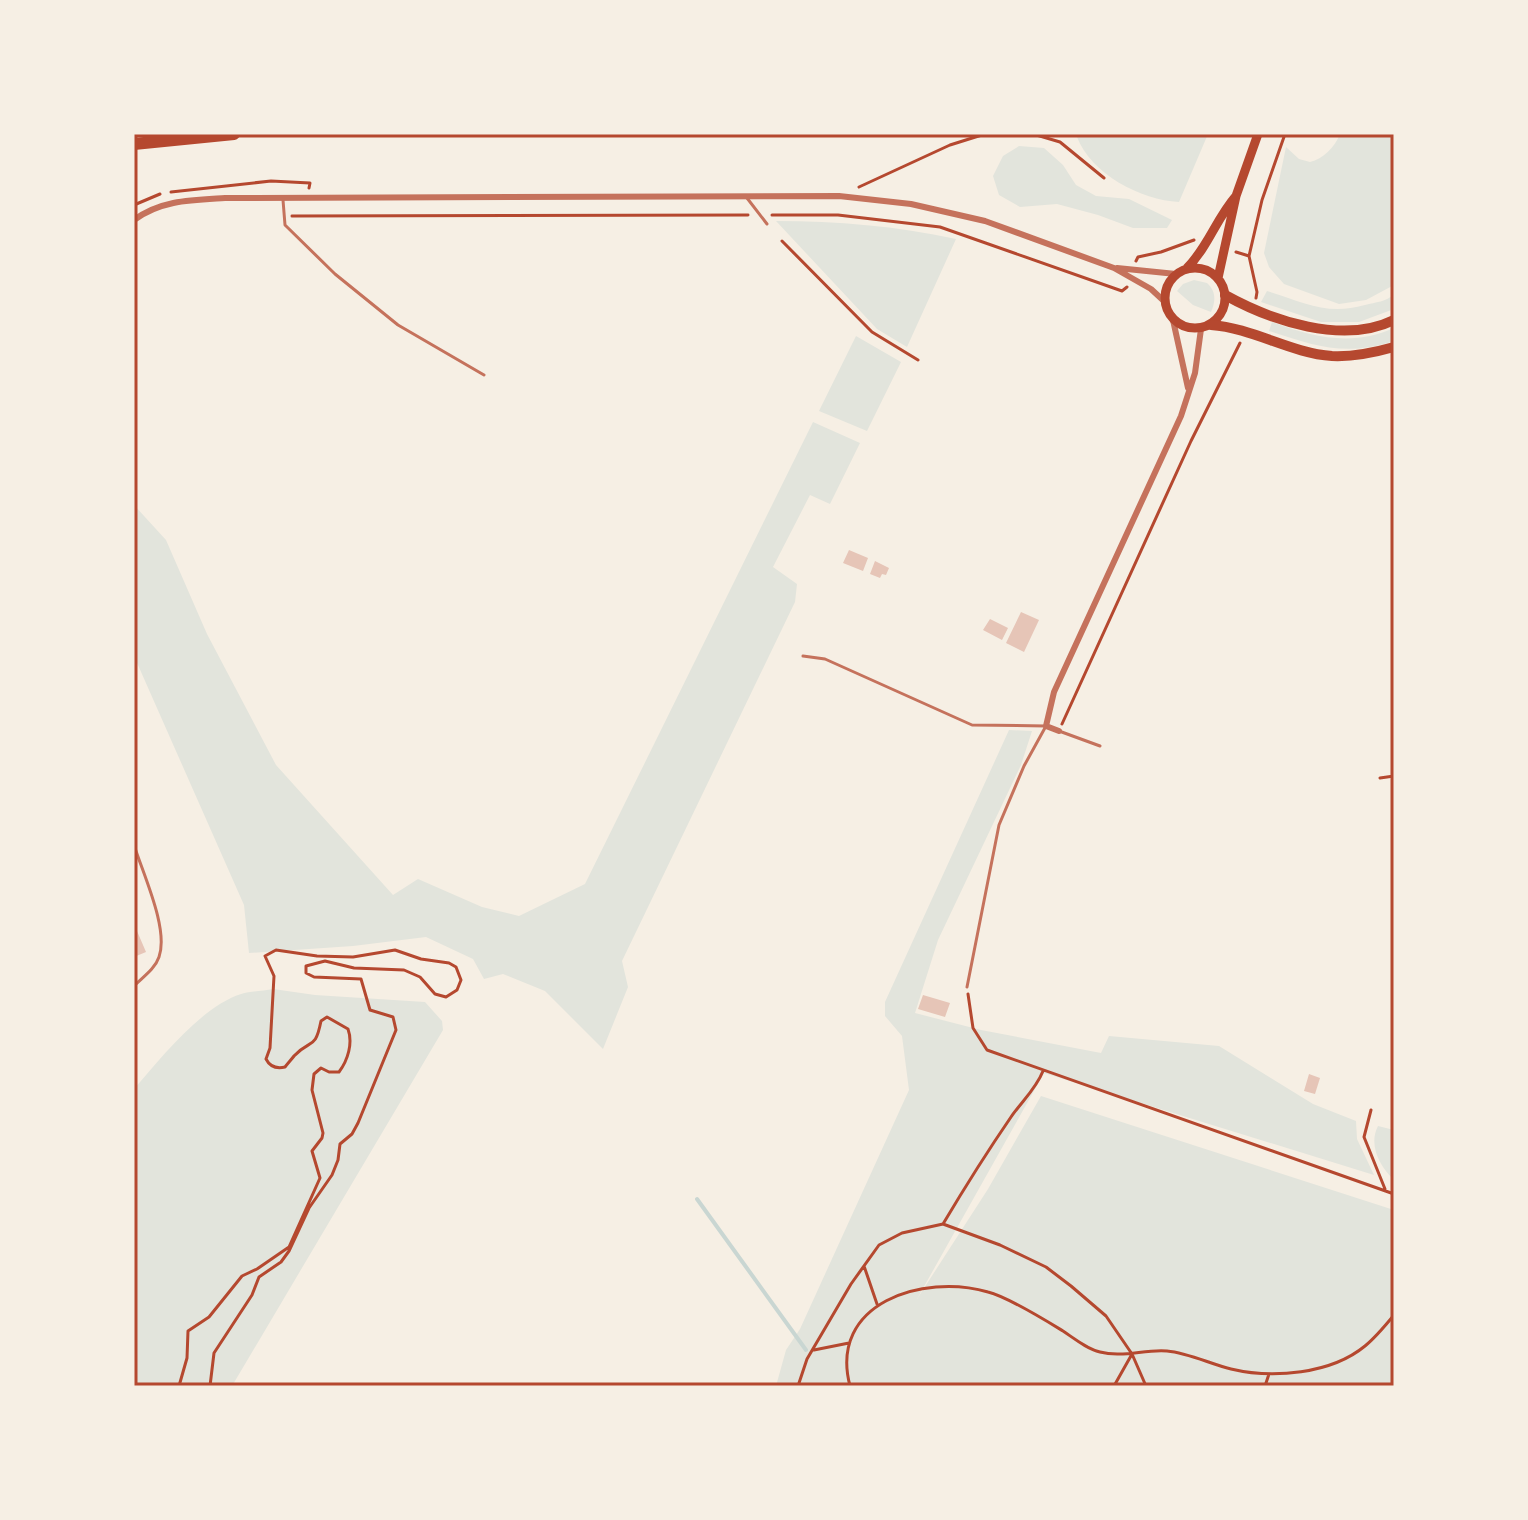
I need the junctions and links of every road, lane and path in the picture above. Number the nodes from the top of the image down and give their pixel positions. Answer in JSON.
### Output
{"nodes":[{"id":1,"x":234,"y":134,"type":"edge"},
{"id":2,"x":985,"y":134,"type":"edge"},
{"id":3,"x":1033,"y":134,"type":"edge"},
{"id":4,"x":1258,"y":134,"type":"edge"},
{"id":5,"x":1285,"y":134,"type":"edge"},
{"id":6,"x":134,"y":144,"type":"edge"},
{"id":7,"x":1104,"y":178,"type":"dead end"},
{"id":8,"x":744,"y":195,"type":"junction"},
{"id":9,"x":283,"y":196,"type":"junction"},
{"id":10,"x":839,"y":196,"type":"junction"},
{"id":11,"x":1236,"y":196,"type":"junction"},
{"id":12,"x":760,"y":215,"type":"junction"},
{"id":13,"x":284,"y":216,"type":"junction"},
{"id":14,"x":134,"y":220,"type":"edge"},
{"id":15,"x":767,"y":224,"type":"dead end"},
{"id":16,"x":782,"y":241,"type":"dead end"},
{"id":17,"x":1207,"y":244,"type":"junction"},
{"id":18,"x":1225,"y":250,"type":"junction"},
{"id":19,"x":1249,"y":256,"type":"junction"},
{"id":20,"x":1114,"y":268,"type":"junction"},
{"id":21,"x":1133,"y":269,"type":"junction"},
{"id":22,"x":1181,"y":272,"type":"junction"},
{"id":23,"x":1218,"y":278,"type":"junction"},
{"id":24,"x":1129,"y":279,"type":"junction"},
{"id":25,"x":1225,"y":295,"type":"junction"},
{"id":26,"x":1165,"y":302,"type":"junction"},
{"id":27,"x":1254,"y":308,"type":"junction"},
{"id":28,"x":1173,"y":320,"type":"junction"},
{"id":29,"x":1394,"y":320,"type":"edge"},
{"id":30,"x":1206,"y":327,"type":"junction"},
{"id":31,"x":1245,"y":331,"type":"junction"},
{"id":32,"x":1394,"y":347,"type":"edge"},
{"id":33,"x":918,"y":360,"type":"dead end"},
{"id":34,"x":484,"y":375,"type":"dead end"},
{"id":35,"x":1188,"y":388,"type":"junction"},
{"id":36,"x":803,"y":656,"type":"dead end"},
{"id":37,"x":1046,"y":726,"type":"junction"},
{"id":38,"x":1059,"y":731,"type":"junction"},
{"id":39,"x":1100,"y":746,"type":"dead end"},
{"id":40,"x":1394,"y":776,"type":"edge"},
{"id":41,"x":1380,"y":778,"type":"dead end"},
{"id":42,"x":134,"y":845,"type":"edge"},
{"id":43,"x":134,"y":986,"type":"edge"},
{"id":44,"x":967,"y":987,"type":"joint"},
{"id":45,"x":1043,"y":1071,"type":"junction"},
{"id":46,"x":1371,"y":1110,"type":"dead end"},
{"id":47,"x":1386,"y":1191,"type":"junction"},
{"id":48,"x":1394,"y":1194,"type":"edge"},
{"id":49,"x":943,"y":1224,"type":"junction"},
{"id":50,"x":864,"y":1265,"type":"junction"},
{"id":51,"x":877,"y":1304,"type":"junction"},
{"id":52,"x":1394,"y":1315,"type":"edge"},
{"id":53,"x":849,"y":1343,"type":"junction"},
{"id":54,"x":814,"y":1350,"type":"junction"},
{"id":55,"x":1132,"y":1354,"type":"junction"},
{"id":56,"x":1270,"y":1373,"type":"junction"},
{"id":57,"x":179,"y":1386,"type":"edge"},
{"id":58,"x":210,"y":1386,"type":"edge"},
{"id":59,"x":798,"y":1386,"type":"edge"},
{"id":60,"x":850,"y":1386,"type":"edge"},
{"id":61,"x":1114,"y":1386,"type":"edge"},
{"id":62,"x":1146,"y":1386,"type":"edge"},
{"id":63,"x":1265,"y":1386,"type":"edge"}],
"edges":[{"from":1,"to":6,"type":"highway"},
{"from":2,"to":10,"type":"path"},
{"from":3,"to":7,"type":"path"},
{"from":4,"to":11,"type":"main road"},
{"from":5,"to":19,"type":"path"},
{"from":8,"to":9,"type":"street"},
{"from":8,"to":10,"type":"street"},
{"from":8,"to":12,"type":"lane"},
{"from":9,"to":13,"type":"lane"},
{"from":9,"to":14,"type":"street"},
{"from":10,"to":20,"type":"street"},
{"from":11,"to":17,"type":"main road"},
{"from":11,"to":18,"type":"main road"},
{"from":12,"to":13,"type":"path"},
{"from":12,"to":15,"type":"lane"},
{"from":12,"to":24,"type":"path"},
{"from":13,"to":34,"type":"lane"},
{"from":16,"to":33,"type":"path"},
{"from":17,"to":21,"type":"path"},
{"from":17,"to":22,"type":"main road"},
{"from":18,"to":19,"type":"path"},
{"from":18,"to":23,"type":"main road"},
{"from":19,"to":27,"type":"path"},
{"from":20,"to":21,"type":"street"},
{"from":20,"to":24,"type":"street"},
{"from":21,"to":22,"type":"street"},
{"from":22,"to":23,"type":"main road"},
{"from":22,"to":26,"type":"main road"},
{"from":23,"to":25,"type":"main road"},
{"from":24,"to":26,"type":"street"},
{"from":25,"to":27,"type":"highway"},
{"from":25,"to":30,"type":"main road"},
{"from":26,"to":28,"type":"main road"},
{"from":27,"to":29,"type":"highway"},
{"from":28,"to":30,"type":"main road"},
{"from":28,"to":35,"type":"street"},
{"from":30,"to":31,"type":"highway"},
{"from":30,"to":35,"type":"street"},
{"from":31,"to":32,"type":"highway"},
{"from":31,"to":38,"type":"path"},
{"from":35,"to":37,"type":"street"},
{"from":36,"to":37,"type":"lane"},
{"from":37,"to":38,"type":"street"},
{"from":37,"to":44,"type":"lane"},
{"from":38,"to":39,"type":"lane"},
{"from":40,"to":41,"type":"path"},
{"from":42,"to":43,"type":"lane"},
{"from":44,"to":45,"type":"path"},
{"from":45,"to":47,"type":"path"},
{"from":45,"to":49,"type":"path"},
{"from":46,"to":47,"type":"path"},
{"from":47,"to":48,"type":"path"},
{"from":49,"to":50,"type":"path"},
{"from":49,"to":55,"type":"path"},
{"from":50,"to":51,"type":"path"},
{"from":50,"to":54,"type":"path"},
{"from":51,"to":53,"type":"path"},
{"from":51,"to":55,"type":"path"},
{"from":52,"to":56,"type":"path"},
{"from":53,"to":54,"type":"path"},
{"from":53,"to":60,"type":"path"},
{"from":54,"to":59,"type":"path"},
{"from":55,"to":56,"type":"path"},
{"from":55,"to":61,"type":"path"},
{"from":55,"to":62,"type":"path"},
{"from":56,"to":63,"type":"path"},
{"from":57,"to":58,"type":"path"}]}
